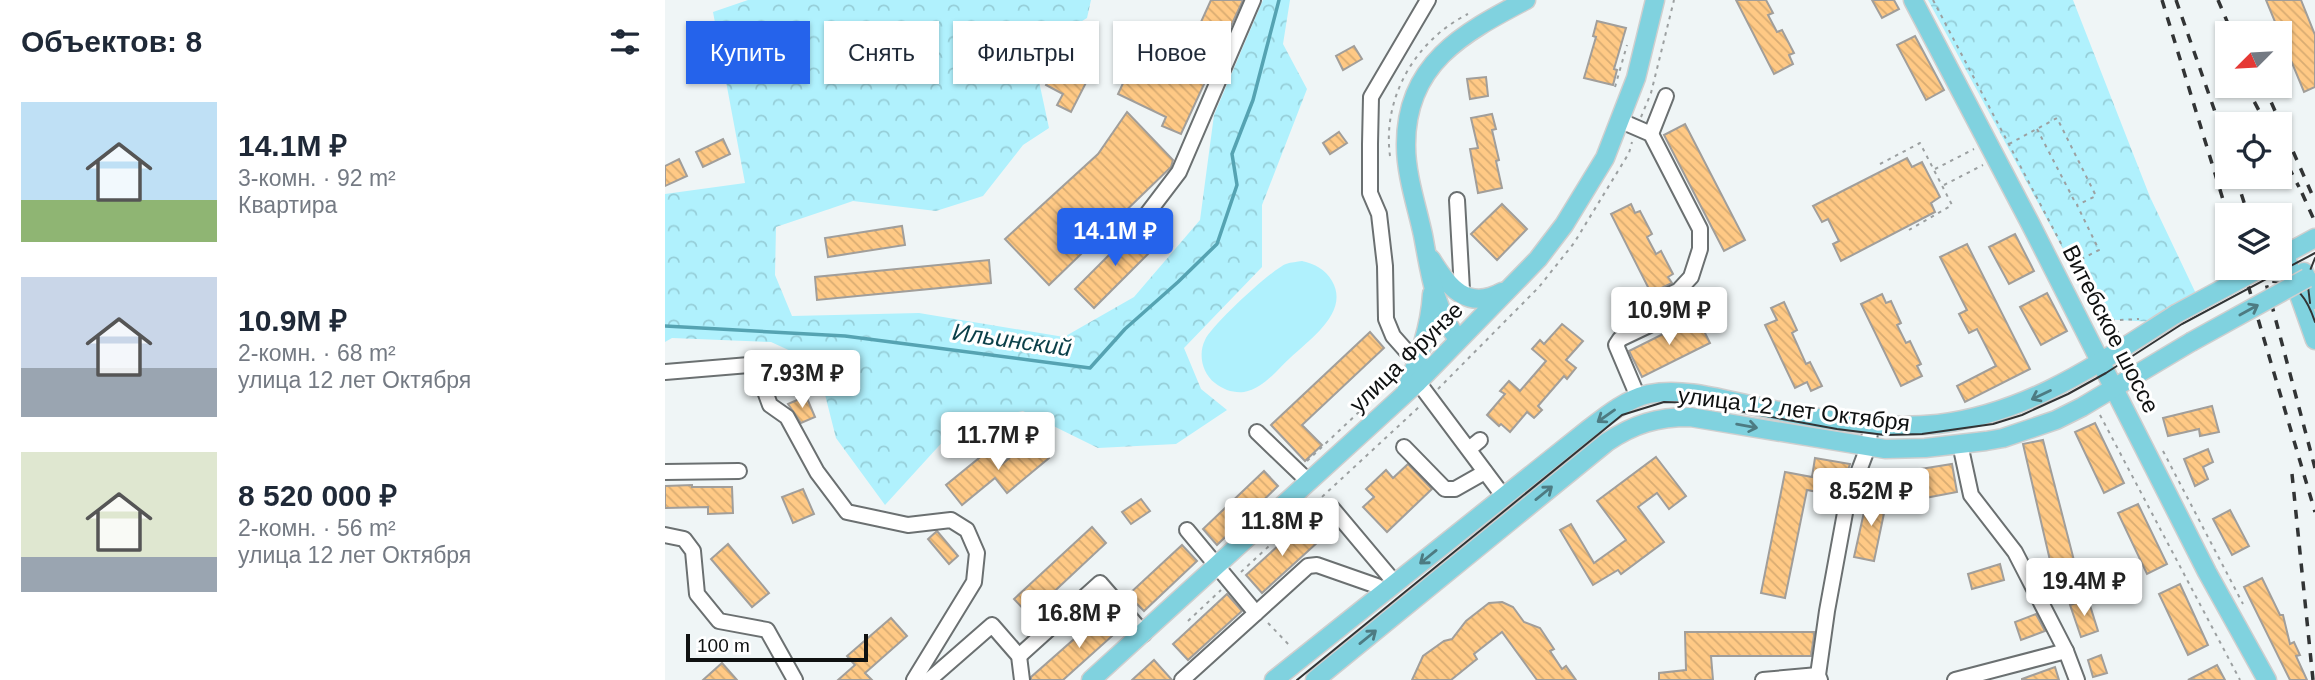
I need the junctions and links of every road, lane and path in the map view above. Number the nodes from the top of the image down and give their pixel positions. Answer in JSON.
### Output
{"nodes":[{"id":1,"x":1253,"y":0,"type":"edge"},
{"id":2,"x":1428,"y":0,"type":"edge"},
{"id":3,"x":1526,"y":0,"type":"edge"},
{"id":4,"x":1655,"y":0,"type":"edge"},
{"id":5,"x":1674,"y":0,"type":"edge"},
{"id":6,"x":1913,"y":0,"type":"edge"},
{"id":7,"x":1933,"y":0,"type":"edge"},
{"id":8,"x":1629,"y":40,"type":"dead end"},
{"id":9,"x":1613,"y":94,"type":"dead end"},
{"id":10,"x":1666,"y":96,"type":"dead end"},
{"id":11,"x":1628,"y":125,"type":"junction"},
{"id":12,"x":2037,"y":129,"type":"junction"},
{"id":13,"x":1651,"y":134,"type":"junction"},
{"id":14,"x":2008,"y":145,"type":"junction"},
{"id":15,"x":1978,"y":147,"type":"dead end"},
{"id":16,"x":1987,"y":163,"type":"dead end"},
{"id":17,"x":1880,"y":164,"type":"dead end"},
{"id":18,"x":1934,"y":170,"type":"junction"},
{"id":19,"x":1942,"y":186,"type":"junction"},
{"id":20,"x":1457,"y":200,"type":"dead end"},
{"id":21,"x":2077,"y":205,"type":"junction"},
{"id":22,"x":1144,"y":218,"type":"dead end"},
{"id":23,"x":1909,"y":230,"type":"dead end"},
{"id":24,"x":2315,"y":238,"type":"edge"},
{"id":25,"x":1426,"y":251,"type":"junction"},
{"id":26,"x":2292,"y":251,"type":"edge"},
{"id":27,"x":2292,"y":261,"type":"edge"},
{"id":28,"x":2071,"y":264,"type":"junction"},
{"id":29,"x":2306,"y":279,"type":"edge"},
{"id":30,"x":2239,"y":280,"type":"edge"},
{"id":31,"x":1432,"y":284,"type":"junction"},
{"id":32,"x":1512,"y":287,"type":"junction"},
{"id":33,"x":1458,"y":293,"type":"junction"},
{"id":34,"x":2315,"y":300,"type":"edge"},
{"id":35,"x":1649,"y":304,"type":"dead end"},
{"id":36,"x":1681,"y":310,"type":"dead end"},
{"id":37,"x":2149,"y":318,"type":"dead end"},
{"id":38,"x":2101,"y":321,"type":"junction"},
{"id":39,"x":2103,"y":333,"type":"dead end"},
{"id":40,"x":1458,"y":340,"type":"junction"},
{"id":41,"x":2315,"y":340,"type":"edge"},
{"id":42,"x":2101,"y":362,"type":"junction"},
{"id":43,"x":665,"y":372,"type":"edge"},
{"id":44,"x":1417,"y":372,"type":"junction"},
{"id":45,"x":2113,"y":388,"type":"junction"},
{"id":46,"x":1638,"y":397,"type":"junction"},
{"id":47,"x":2101,"y":415,"type":"dead end"},
{"id":48,"x":1871,"y":425,"type":"junction"},
{"id":49,"x":1257,"y":432,"type":"dead end"},
{"id":50,"x":1960,"y":444,"type":"junction"},
{"id":51,"x":2161,"y":446,"type":"dead end"},
{"id":52,"x":1404,"y":447,"type":"dead end"},
{"id":53,"x":1868,"y":447,"type":"junction"},
{"id":54,"x":739,"y":471,"type":"dead end"},
{"id":55,"x":665,"y":472,"type":"edge"},
{"id":56,"x":1485,"y":472,"type":"junction"},
{"id":57,"x":1309,"y":482,"type":"junction"},
{"id":58,"x":1504,"y":496,"type":"junction"},
{"id":59,"x":1332,"y":508,"type":"dead end"},
{"id":60,"x":1187,"y":530,"type":"dead end"},
{"id":61,"x":665,"y":535,"type":"edge"},
{"id":62,"x":1217,"y":567,"type":"junction"},
{"id":63,"x":1389,"y":588,"type":"junction"},
{"id":64,"x":2246,"y":610,"type":"dead end"},
{"id":65,"x":1257,"y":612,"type":"junction"},
{"id":66,"x":1144,"y":634,"type":"junction"},
{"id":67,"x":2066,"y":651,"type":"junction"},
{"id":68,"x":1296,"y":653,"type":"dead end"},
{"id":69,"x":1019,"y":656,"type":"junction"},
{"id":70,"x":1819,"y":677,"type":"edge"},
{"id":71,"x":919,"y":679,"type":"edge"},
{"id":72,"x":795,"y":680,"type":"edge"},
{"id":73,"x":1022,"y":680,"type":"edge"},
{"id":74,"x":1091,"y":680,"type":"edge"},
{"id":75,"x":1182,"y":680,"type":"edge"},
{"id":76,"x":1274,"y":680,"type":"edge"},
{"id":77,"x":1315,"y":680,"type":"edge"},
{"id":78,"x":1763,"y":680,"type":"edge"},
{"id":79,"x":1955,"y":680,"type":"edge"},
{"id":80,"x":2077,"y":680,"type":"edge"},
{"id":81,"x":2240,"y":680,"type":"edge"},
{"id":82,"x":2267,"y":680,"type":"edge"}],
"edges":[{"from":1,"to":22,"type":"street"},
{"from":2,"to":44,"type":"street"},
{"from":3,"to":25,"type":"main road"},
{"from":4,"to":11,"type":"main road","name":"улица Фрунзе"},
{"from":5,"to":11,"type":"path"},
{"from":6,"to":42,"type":"main road","name":"Витебское шоссе"},
{"from":7,"to":14,"type":"path"},
{"from":8,"to":9,"type":"path"},
{"from":10,"to":13,"type":"street"},
{"from":11,"to":13,"type":"street"},
{"from":11,"to":32,"type":"main road","name":"улица Фрунзе"},
{"from":12,"to":14,"type":"path"},
{"from":12,"to":21,"type":"path"},
{"from":12,"to":21,"type":"path"},
{"from":13,"to":35,"type":"street"},
{"from":14,"to":28,"type":"path"},
{"from":15,"to":18,"type":"path"},
{"from":16,"to":19,"type":"path"},
{"from":17,"to":18,"type":"path"},
{"from":18,"to":19,"type":"path"},
{"from":19,"to":23,"type":"path"},
{"from":20,"to":33,"type":"street"},
{"from":21,"to":28,"type":"path"},
{"from":24,"to":26,"type":"main road"},
{"from":25,"to":31,"type":"main road"},
{"from":25,"to":33,"type":"main road"},
{"from":27,"to":29,"type":"main road"},
{"from":28,"to":38,"type":"path"},
{"from":29,"to":34,"type":"main road"},
{"from":29,"to":41,"type":"main road"},
{"from":45,"to":29,"type":"main road","name":"улица 12 лет Октября","one_way":true,"bridge":true},
{"from":30,"to":42,"type":"main road","name":"улица 12 лет Октября","bridge":true},
{"from":31,"to":40,"type":"main road"},
{"from":31,"to":44,"type":"main road"},
{"from":32,"to":33,"type":"main road"},
{"from":32,"to":40,"type":"main road","name":"улица Фрунзе"},
{"from":36,"to":46,"type":"street"},
{"from":37,"to":38,"type":"path"},
{"from":38,"to":39,"type":"path"},
{"from":40,"to":44,"type":"main road","name":"улица Фрунзе"},
{"from":42,"to":45,"type":"main road","name":"Витебское шоссе"},
{"from":42,"to":48,"type":"main road","name":"улица 12 лет Октября","one_way":true},
{"from":43,"to":71,"type":"street"},
{"from":44,"to":56,"type":"street"},
{"from":44,"to":57,"type":"main road","name":"улица Фрунзе"},
{"from":45,"to":50,"type":"main road","name":"улица 12 лет Октября"},
{"from":45,"to":82,"type":"main road","name":"Витебское шоссе"},
{"from":46,"to":48,"type":"main road","name":"улица 12 лет Октября"},
{"from":46,"to":58,"type":"main road","name":"улица 12 лет Октября","one_way":true},
{"from":47,"to":81,"type":"path"},
{"from":48,"to":53,"type":"street"},
{"from":49,"to":57,"type":"street"},
{"from":50,"to":53,"type":"main road","name":"улица 12 лет Октября"},
{"from":50,"to":67,"type":"street"},
{"from":51,"to":64,"type":"path"},
{"from":52,"to":56,"type":"street"},
{"from":53,"to":70,"type":"street"},
{"from":77,"to":53,"type":"main road","name":"улица 12 лет Октября","one_way":true},
{"from":54,"to":55,"type":"street"},
{"from":56,"to":58,"type":"street"},
{"from":57,"to":62,"type":"main road","name":"улица Фрунзе"},
{"from":58,"to":63,"type":"main road","name":"улица 12 лет Октября","one_way":true},
{"from":59,"to":63,"type":"street"},
{"from":60,"to":62,"type":"street"},
{"from":61,"to":72,"type":"street"},
{"from":62,"to":65,"type":"street"},
{"from":62,"to":66,"type":"main road","name":"улица Фрунзе"},
{"from":63,"to":65,"type":"street"},
{"from":63,"to":76,"type":"main road","name":"улица 12 лет Октября"},
{"from":65,"to":68,"type":"path"},
{"from":65,"to":75,"type":"street"},
{"from":66,"to":69,"type":"street"},
{"from":66,"to":74,"type":"main road","name":"улица Фрунзе"},
{"from":67,"to":79,"type":"street"},
{"from":67,"to":80,"type":"street"},
{"from":69,"to":71,"type":"street"},
{"from":69,"to":73,"type":"street"},
{"from":70,"to":78,"type":"street"}]}
